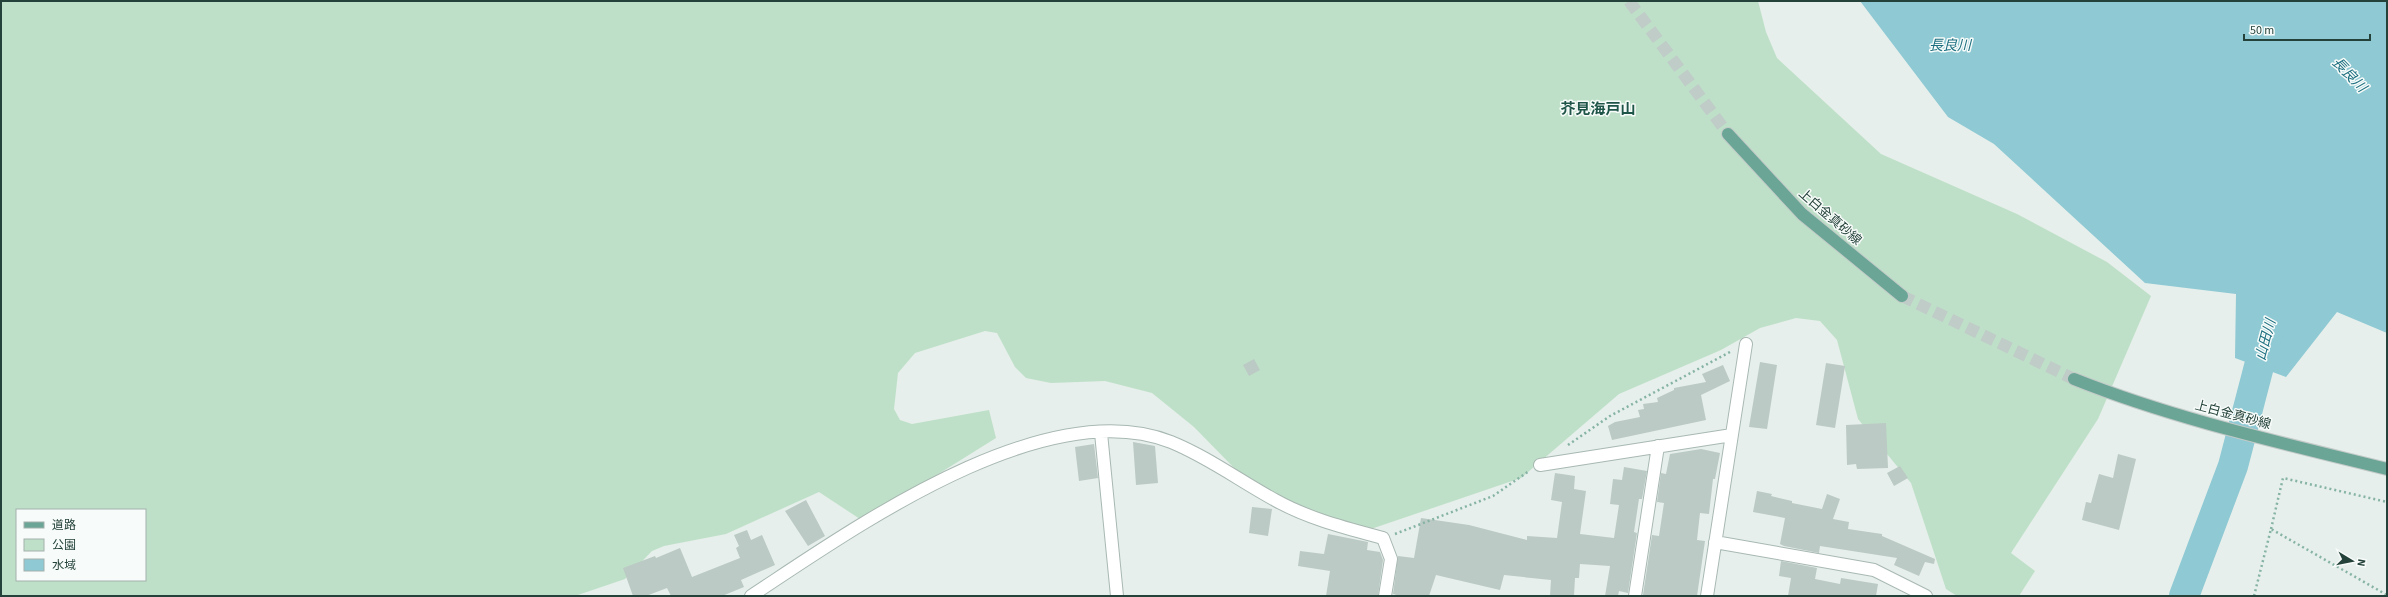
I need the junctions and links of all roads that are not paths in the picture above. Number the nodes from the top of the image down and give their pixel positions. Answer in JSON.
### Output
{"nodes":[{"id":1,"x":1728,"y":134,"type":"tunnel mouth"},
{"id":2,"x":1902,"y":296,"type":"tunnel mouth"},
{"id":3,"x":1746,"y":344,"type":"dead end"},
{"id":4,"x":2074,"y":379,"type":"tunnel mouth"},
{"id":5,"x":1101,"y":433,"type":"junction"},
{"id":6,"x":1732,"y":435,"type":"junction"},
{"id":7,"x":1658,"y":446,"type":"junction"},
{"id":8,"x":1540,"y":465,"type":"dead end"},
{"id":9,"x":2387,"y":468,"type":"edge"},
{"id":10,"x":1715,"y":542,"type":"junction"},
{"id":11,"x":751,"y":596,"type":"edge"},
{"id":12,"x":1117,"y":596,"type":"edge"},
{"id":13,"x":1385,"y":596,"type":"edge"},
{"id":14,"x":1635,"y":596,"type":"edge"},
{"id":15,"x":1707,"y":596,"type":"edge"},
{"id":16,"x":1926,"y":596,"type":"edge"}],
"edges":[{"from":1,"to":2,"type":"main road","name":"上白金真砂線"},
{"from":3,"to":6,"type":"street"},
{"from":4,"to":9,"type":"main road","name":"上白金真砂線"},
{"from":5,"to":11,"type":"street"},
{"from":5,"to":12,"type":"street"},
{"from":5,"to":13,"type":"street"},
{"from":6,"to":7,"type":"street"},
{"from":6,"to":10,"type":"street"},
{"from":7,"to":8,"type":"street"},
{"from":7,"to":14,"type":"street"},
{"from":10,"to":15,"type":"street"},
{"from":10,"to":16,"type":"street"}]}
